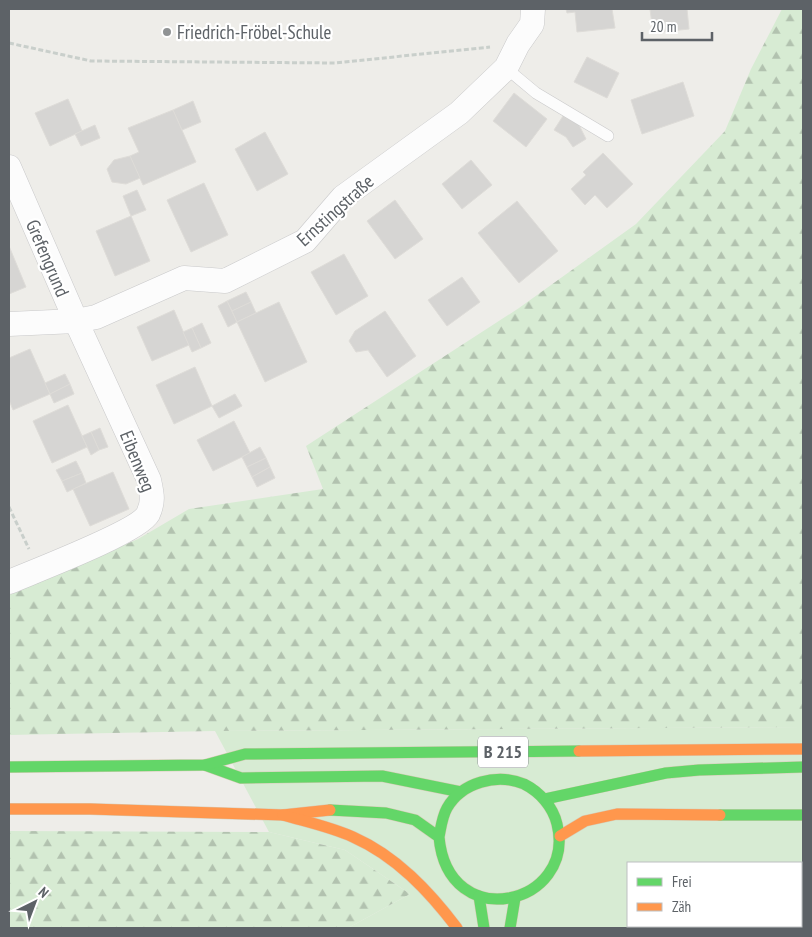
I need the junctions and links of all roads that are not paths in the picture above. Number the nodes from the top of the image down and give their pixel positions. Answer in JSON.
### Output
{"nodes":[{"id":1,"x":534,"y":9,"type":"edge"},
{"id":2,"x":506,"y":68,"type":"junction"},
{"id":3,"x":608,"y":136,"type":"dead end"},
{"id":4,"x":9,"y":168,"type":"edge"},
{"id":5,"x":76,"y":321,"type":"junction"},
{"id":6,"x":9,"y":324,"type":"edge"},
{"id":7,"x":9,"y":582,"type":"edge"},
{"id":8,"x":803,"y":749,"type":"edge"},
{"id":9,"x":205,"y":765,"type":"junction"},
{"id":10,"x":9,"y":767,"type":"edge"},
{"id":11,"x":803,"y":767,"type":"edge"},
{"id":12,"x":461,"y":792,"type":"junction"},
{"id":13,"x":545,"y":800,"type":"junction"},
{"id":14,"x":9,"y":809,"type":"edge"},
{"id":15,"x":283,"y":815,"type":"junction"},
{"id":16,"x":803,"y":815,"type":"edge"},
{"id":17,"x":560,"y":836,"type":"junction"},
{"id":18,"x":439,"y":837,"type":"junction"},
{"id":19,"x":479,"y":896,"type":"junction"},
{"id":20,"x":514,"y":898,"type":"junction"},
{"id":21,"x":457,"y":928,"type":"edge"},
{"id":22,"x":484,"y":928,"type":"edge"},
{"id":23,"x":510,"y":928,"type":"edge"}],
"edges":[{"from":1,"to":2,"type":"street","name":"Ernstingstraße"},
{"from":2,"to":3,"type":"lane"},
{"from":2,"to":5,"type":"street","name":"Ernstingstraße"},
{"from":4,"to":5,"type":"street","name":"Grefengrund"},
{"from":5,"to":6,"type":"street","name":"Ernstingstraße"},
{"from":5,"to":7,"type":"street","name":"Eibenweg"},
{"from":8,"to":9,"type":"main road","number":"B 215"},
{"from":9,"to":10,"type":"main road","number":"B 215"},
{"from":9,"to":12,"type":"main road","number":"B 215"},
{"from":11,"to":13,"type":"main road"},
{"from":12,"to":13,"type":"main road","number":"B 215"},
{"from":12,"to":18,"type":"main road","number":"B 215"},
{"from":13,"to":17,"type":"main road","number":"B 215"},
{"from":14,"to":15,"type":"main road"},
{"from":15,"to":18,"type":"main road"},
{"from":15,"to":21,"type":"main road"},
{"from":16,"to":17,"type":"main road"},
{"from":17,"to":20,"type":"main road","number":"B 215"},
{"from":18,"to":19,"type":"main road","number":"B 215"},
{"from":19,"to":20,"type":"main road","number":"B 215"},
{"from":19,"to":22,"type":"main road"},
{"from":20,"to":23,"type":"main road"}]}
